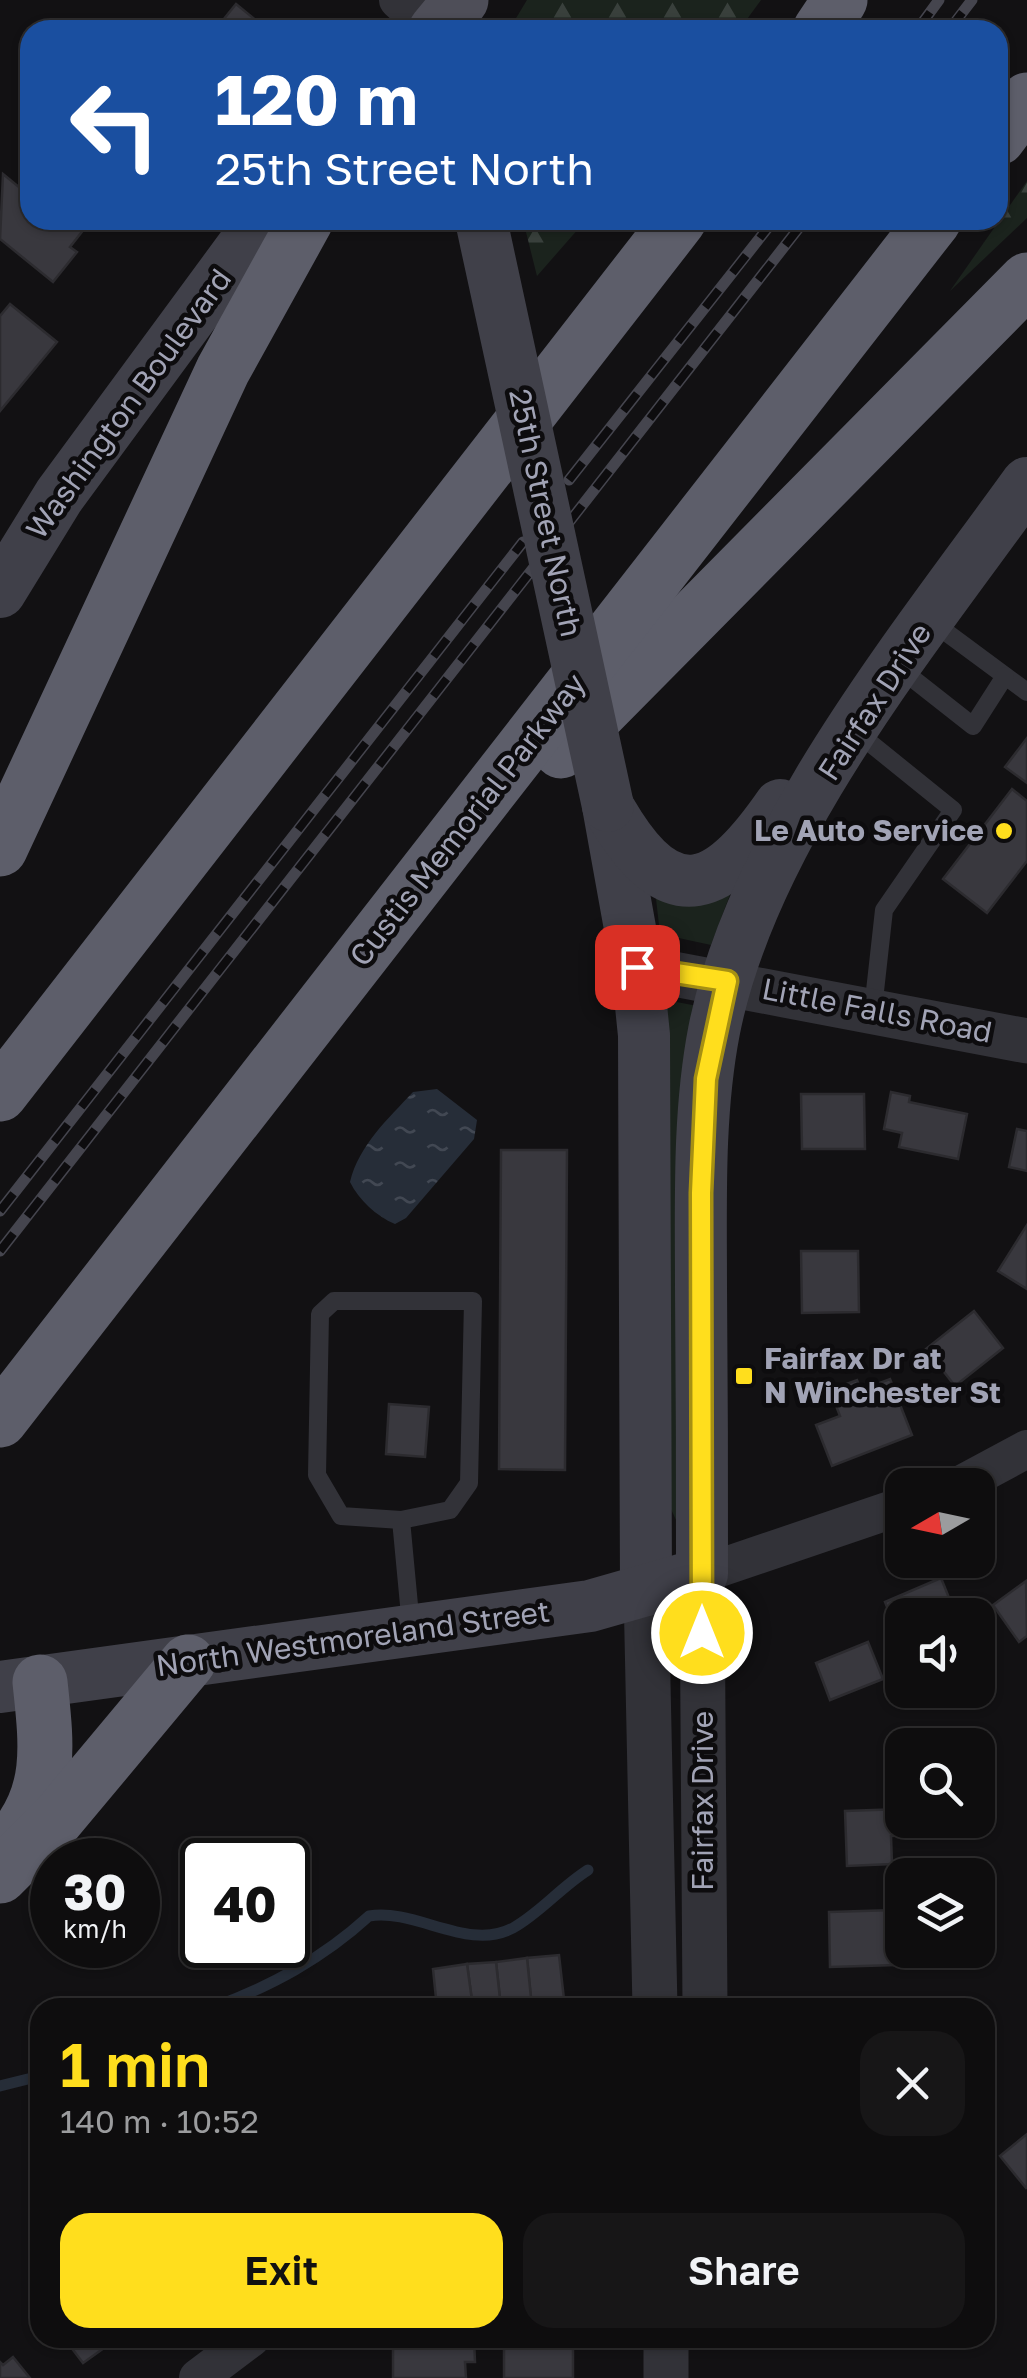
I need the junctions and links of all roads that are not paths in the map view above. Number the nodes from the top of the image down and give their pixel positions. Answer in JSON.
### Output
{"nodes":[{"id":1,"x":398,"y":0,"type":"edge"},
{"id":2,"x":460,"y":0,"type":"edge"},
{"id":3,"x":422,"y":20,"type":"edge"},
{"id":4,"x":443,"y":20,"type":"edge"},
{"id":5,"x":1027,"y":100,"type":"edge"},
{"id":6,"x":1008,"y":125,"type":"edge"},
{"id":7,"x":255,"y":230,"type":"edge"},
{"id":8,"x":300,"y":230,"type":"edge"},
{"id":9,"x":483,"y":230,"type":"edge"},
{"id":10,"x":671,"y":230,"type":"edge"},
{"id":11,"x":926,"y":230,"type":"edge"},
{"id":12,"x":1027,"y":280,"type":"edge"},
{"id":13,"x":1027,"y":483,"type":"edge"},
{"id":14,"x":6,"y":566,"type":"edge"},
{"id":15,"x":929,"y":620,"type":"junction"},
{"id":16,"x":896,"y":665,"type":"junction"},
{"id":17,"x":1004,"y":676,"type":"junction"},
{"id":18,"x":1027,"y":692,"type":"edge"},
{"id":19,"x":850,"y":728,"type":"junction"},
{"id":20,"x":608,"y":806,"type":"junction"},
{"id":21,"x":0,"y":849,"type":"edge"},
{"id":22,"x":361,"y":958,"type":"junction"},
{"id":23,"x":637,"y":967,"type":"junction"},
{"id":24,"x":727,"y":981,"type":"junction"},
{"id":25,"x":873,"y":1010,"type":"junction"},
{"id":26,"x":1027,"y":1041,"type":"edge"},
{"id":27,"x":0,"y":1094,"type":"edge"},
{"id":28,"x":0,"y":1420,"type":"edge"},
{"id":29,"x":1027,"y":1449,"type":"edge"},
{"id":30,"x":992,"y":1468,"type":"edge"},
{"id":31,"x":885,"y":1512,"type":"edge"},
{"id":32,"x":401,"y":1520,"type":"junction"},
{"id":33,"x":702,"y":1574,"type":"junction"},
{"id":34,"x":646,"y":1590,"type":"junction"},
{"id":35,"x":412,"y":1632,"type":"junction"},
{"id":36,"x":188,"y":1662,"type":"junction"},
{"id":37,"x":20,"y":1685,"type":"edge"},
{"id":38,"x":0,"y":1852,"type":"edge"},
{"id":39,"x":0,"y":1876,"type":"edge"},
{"id":40,"x":655,"y":1998,"type":"edge"},
{"id":41,"x":705,"y":1998,"type":"edge"},
{"id":42,"x":238,"y":2348,"type":"edge"},
{"id":43,"x":666,"y":2348,"type":"edge"},
{"id":44,"x":198,"y":2378,"type":"edge"},
{"id":45,"x":666,"y":2378,"type":"edge"}],
"edges":[{"from":1,"to":3,"type":"street"},
{"from":2,"to":4,"type":"main road"},
{"from":5,"to":6,"type":"highway"},
{"from":7,"to":14,"type":"main road","name":"Washington Boulevard"},
{"from":8,"to":21,"type":"highway"},
{"from":9,"to":20,"type":"main road","name":"25th Street North","bridge":true},
{"from":10,"to":27,"type":"highway"},
{"from":11,"to":22,"type":"highway","name":"Custis Memorial Parkway"},
{"from":12,"to":22,"type":"highway"},
{"from":13,"to":15,"type":"main road","name":"Fairfax Drive"},
{"from":15,"to":16,"type":"main road","name":"Fairfax Drive"},
{"from":15,"to":17,"type":"lane"},
{"from":16,"to":17,"type":"lane"},
{"from":16,"to":19,"type":"main road","name":"Fairfax Drive"},
{"from":17,"to":18,"type":"lane"},
{"from":19,"to":20,"type":"main road"},
{"from":19,"to":24,"type":"main road","name":"Fairfax Drive"},
{"from":19,"to":25,"type":"lane"},
{"from":20,"to":23,"type":"main road","name":"Fairfax Drive"},
{"from":22,"to":28,"type":"highway","name":"Custis Memorial Parkway"},
{"from":23,"to":24,"type":"street"},
{"from":23,"to":34,"type":"main road","name":"Fairfax Drive"},
{"from":24,"to":25,"type":"street","name":"Little Falls Road"},
{"from":24,"to":33,"type":"main road","name":"Fairfax Drive"},
{"from":25,"to":26,"type":"street","name":"Little Falls Road"},
{"from":29,"to":30,"type":"street"},
{"from":31,"to":33,"type":"street"},
{"from":32,"to":32,"type":"lane"},
{"from":32,"to":35,"type":"lane"},
{"from":33,"to":34,"type":"main road","name":"North Westmoreland Street"},
{"from":33,"to":41,"type":"street","name":"Fairfax Drive"},
{"from":34,"to":35,"type":"main road","name":"North Westmoreland Street"},
{"from":34,"to":40,"type":"street","name":"Fairfax Drive"},
{"from":35,"to":36,"type":"main road","name":"North Westmoreland Street"},
{"from":36,"to":37,"type":"main road","name":"North Westmoreland Street"},
{"from":36,"to":39,"type":"highway"},
{"from":37,"to":38,"type":"highway"},
{"from":42,"to":44,"type":"street"},
{"from":43,"to":45,"type":"street"}]}
